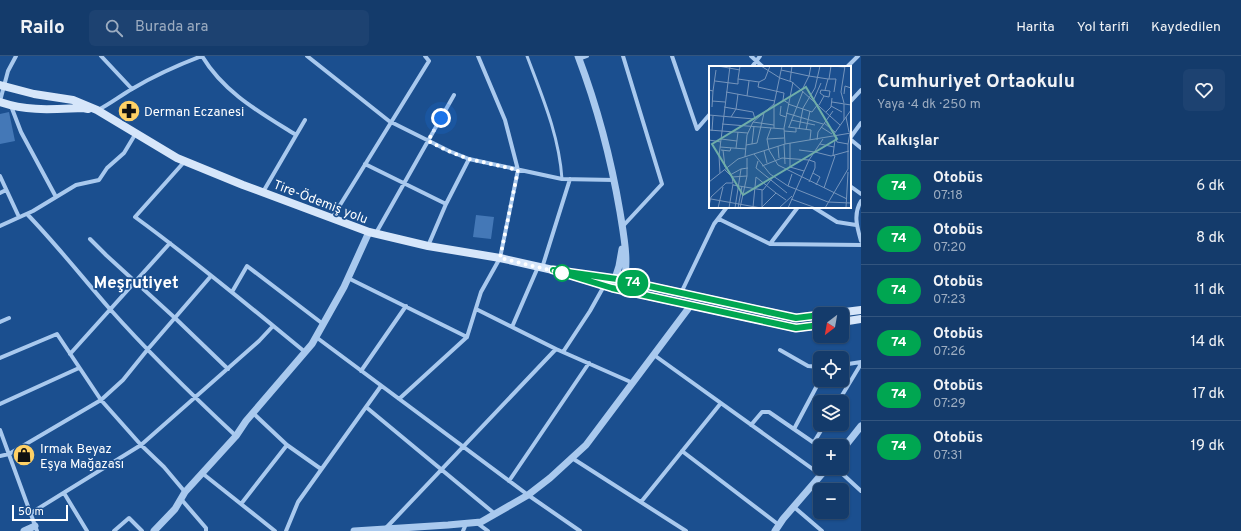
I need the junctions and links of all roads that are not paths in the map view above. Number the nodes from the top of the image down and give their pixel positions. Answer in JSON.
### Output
{"nodes":[{"id":1,"x":16,"y":56,"type":"edge"},
{"id":2,"x":101,"y":56,"type":"edge"},
{"id":3,"x":202,"y":56,"type":"edge"},
{"id":4,"x":306,"y":56,"type":"edge"},
{"id":5,"x":425,"y":56,"type":"edge"},
{"id":6,"x":478,"y":56,"type":"edge"},
{"id":7,"x":527,"y":56,"type":"edge"},
{"id":8,"x":586,"y":56,"type":"edge"},
{"id":9,"x":623,"y":56,"type":"edge"},
{"id":10,"x":672,"y":56,"type":"edge"},
{"id":11,"x":751,"y":56,"type":"edge"},
{"id":12,"x":760,"y":56,"type":"edge"},
{"id":13,"x":858,"y":56,"type":"edge"},
{"id":14,"x":194,"y":57,"type":"edge"},
{"id":15,"x":579,"y":57,"type":"edge"},
{"id":16,"x":757,"y":61,"type":"junction"},
{"id":17,"x":753,"y":66,"type":"edge"},
{"id":18,"x":762,"y":66,"type":"edge"},
{"id":19,"x":848,"y":66,"type":"edge"},
{"id":20,"x":2,"y":85,"type":"edge"},
{"id":21,"x":132,"y":89,"type":"junction"},
{"id":22,"x":861,"y":90,"type":"edge"},
{"id":23,"x":454,"y":95,"type":"dead end"},
{"id":24,"x":0,"y":101,"type":"edge"},
{"id":25,"x":851,"y":101,"type":"edge"},
{"id":26,"x":11,"y":106,"type":"junction"},
{"id":27,"x":97,"y":110,"type":"junction"},
{"id":28,"x":709,"y":115,"type":"edge"},
{"id":29,"x":305,"y":120,"type":"dead end"},
{"id":30,"x":392,"y":122,"type":"junction"},
{"id":31,"x":861,"y":123,"type":"edge"},
{"id":32,"x":136,"y":133,"type":"junction"},
{"id":33,"x":296,"y":136,"type":"junction"},
{"id":34,"x":851,"y":137,"type":"edge"},
{"id":35,"x":851,"y":139,"type":"edge"},
{"id":36,"x":428,"y":141,"type":"junction"},
{"id":37,"x":861,"y":148,"type":"edge"},
{"id":38,"x":469,"y":159,"type":"junction"},
{"id":39,"x":186,"y":161,"type":"junction"},
{"id":40,"x":365,"y":164,"type":"junction"},
{"id":41,"x":518,"y":170,"type":"junction"},
{"id":42,"x":0,"y":176,"type":"edge"},
{"id":43,"x":562,"y":179,"type":"junction"},
{"id":44,"x":570,"y":179,"type":"junction"},
{"id":45,"x":615,"y":180,"type":"junction"},
{"id":46,"x":404,"y":184,"type":"junction"},
{"id":47,"x":851,"y":187,"type":"edge"},
{"id":48,"x":6,"y":190,"type":"junction"},
{"id":49,"x":263,"y":192,"type":"junction"},
{"id":50,"x":0,"y":193,"type":"edge"},
{"id":51,"x":861,"y":194,"type":"edge"},
{"id":52,"x":56,"y":197,"type":"junction"},
{"id":53,"x":861,"y":200,"type":"edge"},
{"id":54,"x":446,"y":204,"type":"junction"},
{"id":55,"x":726,"y":208,"type":"edge"},
{"id":56,"x":797,"y":208,"type":"edge"},
{"id":57,"x":815,"y":208,"type":"edge"},
{"id":58,"x":27,"y":214,"type":"junction"},
{"id":59,"x":19,"y":218,"type":"junction"},
{"id":60,"x":332,"y":218,"type":"junction"},
{"id":61,"x":719,"y":219,"type":"junction"},
{"id":62,"x":856,"y":225,"type":"junction"},
{"id":63,"x":0,"y":226,"type":"edge"},
{"id":64,"x":622,"y":226,"type":"junction"},
{"id":65,"x":372,"y":233,"type":"junction"},
{"id":66,"x":624,"y":236,"type":"junction"},
{"id":67,"x":90,"y":239,"type":"dead end"},
{"id":68,"x":861,"y":241,"type":"edge"},
{"id":69,"x":170,"y":243,"type":"junction"},
{"id":70,"x":770,"y":244,"type":"junction"},
{"id":71,"x":861,"y":245,"type":"edge"},
{"id":72,"x":428,"y":246,"type":"junction"},
{"id":73,"x":500,"y":258,"type":"junction"},
{"id":74,"x":540,"y":267,"type":"junction"},
{"id":75,"x":553,"y":270,"type":"junction"},
{"id":76,"x":211,"y":276,"type":"junction"},
{"id":77,"x":348,"y":278,"type":"junction"},
{"id":78,"x":614,"y":279,"type":"junction"},
{"id":79,"x":135,"y":281,"type":"junction"},
{"id":80,"x":625,"y":281,"type":"junction"},
{"id":81,"x":608,"y":286,"type":"junction"},
{"id":82,"x":622,"y":290,"type":"junction"},
{"id":83,"x":232,"y":292,"type":"junction"},
{"id":84,"x":681,"y":293,"type":"junction"},
{"id":85,"x":691,"y":305,"type":"junction"},
{"id":86,"x":406,"y":306,"type":"junction"},
{"id":87,"x":110,"y":309,"type":"junction"},
{"id":88,"x":476,"y":309,"type":"junction"},
{"id":89,"x":861,"y":310,"type":"edge"},
{"id":90,"x":849,"y":312,"type":"edge"},
{"id":91,"x":813,"y":316,"type":"edge"},
{"id":92,"x":8,"y":318,"type":"dead end"},
{"id":93,"x":175,"y":318,"type":"junction"},
{"id":94,"x":861,"y":319,"type":"edge"},
{"id":95,"x":849,"y":321,"type":"edge"},
{"id":96,"x":0,"y":322,"type":"edge"},
{"id":97,"x":323,"y":324,"type":"junction"},
{"id":98,"x":273,"y":326,"type":"junction"},
{"id":99,"x":813,"y":326,"type":"edge"},
{"id":100,"x":512,"y":327,"type":"junction"},
{"id":101,"x":467,"y":337,"type":"junction"},
{"id":102,"x":316,"y":338,"type":"junction"},
{"id":103,"x":148,"y":349,"type":"junction"},
{"id":104,"x":556,"y":349,"type":"junction"},
{"id":105,"x":780,"y":350,"type":"dead end"},
{"id":106,"x":305,"y":352,"type":"junction"},
{"id":107,"x":563,"y":352,"type":"junction"},
{"id":108,"x":70,"y":354,"type":"junction"},
{"id":109,"x":654,"y":355,"type":"junction"},
{"id":110,"x":0,"y":358,"type":"edge"},
{"id":111,"x":589,"y":363,"type":"junction"},
{"id":112,"x":861,"y":363,"type":"edge"},
{"id":113,"x":849,"y":364,"type":"edge"},
{"id":114,"x":813,"y":366,"type":"edge"},
{"id":115,"x":79,"y":368,"type":"junction"},
{"id":116,"x":228,"y":369,"type":"junction"},
{"id":117,"x":361,"y":371,"type":"junction"},
{"id":118,"x":633,"y":383,"type":"junction"},
{"id":119,"x":381,"y":386,"type":"junction"},
{"id":120,"x":816,"y":387,"type":"edge"},
{"id":121,"x":842,"y":395,"type":"edge"},
{"id":122,"x":195,"y":398,"type":"junction"},
{"id":123,"x":399,"y":399,"type":"junction"},
{"id":124,"x":101,"y":400,"type":"junction"},
{"id":125,"x":721,"y":403,"type":"junction"},
{"id":126,"x":0,"y":404,"type":"edge"},
{"id":127,"x":366,"y":407,"type":"junction"},
{"id":128,"x":253,"y":413,"type":"junction"},
{"id":129,"x":752,"y":425,"type":"junction"},
{"id":130,"x":861,"y":426,"type":"edge"},
{"id":131,"x":794,"y":429,"type":"junction"},
{"id":132,"x":0,"y":430,"type":"edge"},
{"id":133,"x":236,"y":436,"type":"junction"},
{"id":134,"x":813,"y":441,"type":"edge"},
{"id":135,"x":849,"y":441,"type":"edge"},
{"id":136,"x":287,"y":445,"type":"junction"},
{"id":137,"x":141,"y":446,"type":"junction"},
{"id":138,"x":463,"y":447,"type":"junction"},
{"id":139,"x":682,"y":452,"type":"junction"},
{"id":140,"x":9,"y":454,"type":"junction"},
{"id":141,"x":0,"y":456,"type":"edge"},
{"id":142,"x":572,"y":458,"type":"junction"},
{"id":143,"x":321,"y":469,"type":"junction"},
{"id":144,"x":442,"y":469,"type":"junction"},
{"id":145,"x":813,"y":469,"type":"edge"},
{"id":146,"x":202,"y":473,"type":"junction"},
{"id":147,"x":822,"y":475,"type":"edge"},
{"id":148,"x":844,"y":475,"type":"edge"},
{"id":149,"x":509,"y":481,"type":"junction"},
{"id":150,"x":861,"y":491,"type":"edge"},
{"id":151,"x":185,"y":492,"type":"junction"},
{"id":152,"x":64,"y":493,"type":"junction"},
{"id":153,"x":528,"y":495,"type":"junction"},
{"id":154,"x":181,"y":499,"type":"junction"},
{"id":155,"x":641,"y":502,"type":"junction"},
{"id":156,"x":242,"y":504,"type":"junction"},
{"id":157,"x":794,"y":507,"type":"junction"},
{"id":158,"x":31,"y":513,"type":"junction"},
{"id":159,"x":496,"y":514,"type":"junction"},
{"id":160,"x":476,"y":522,"type":"junction"},
{"id":161,"x":466,"y":524,"type":"junction"},
{"id":162,"x":36,"y":528,"type":"edge"},
{"id":163,"x":777,"y":528,"type":"edge"},
{"id":164,"x":385,"y":529,"type":"junction"},
{"id":165,"x":24,"y":531,"type":"edge"},
{"id":166,"x":87,"y":531,"type":"edge"},
{"id":167,"x":114,"y":531,"type":"edge"},
{"id":168,"x":142,"y":531,"type":"edge"},
{"id":169,"x":154,"y":531,"type":"edge"},
{"id":170,"x":206,"y":531,"type":"edge"},
{"id":171,"x":275,"y":531,"type":"edge"},
{"id":172,"x":286,"y":531,"type":"edge"},
{"id":173,"x":354,"y":531,"type":"edge"},
{"id":174,"x":463,"y":531,"type":"edge"},
{"id":175,"x":488,"y":531,"type":"edge"},
{"id":176,"x":580,"y":531,"type":"edge"},
{"id":177,"x":686,"y":531,"type":"edge"},
{"id":178,"x":822,"y":531,"type":"edge"}],
"edges":[{"from":1,"to":20,"type":"street"},
{"from":2,"to":21,"type":"street"},
{"from":3,"to":14,"type":"street"},
{"from":3,"to":33,"type":"street"},
{"from":4,"to":30,"type":"street"},
{"from":5,"to":30,"type":"street"},
{"from":6,"to":41,"type":"street"},
{"from":7,"to":43,"type":"lane"},
{"from":8,"to":15,"type":"street"},
{"from":9,"to":64,"type":"street"},
{"from":10,"to":28,"type":"street"},
{"from":11,"to":16,"type":"street"},
{"from":12,"to":16,"type":"street"},
{"from":13,"to":19,"type":"street"},
{"from":14,"to":21,"type":"street"},
{"from":15,"to":45,"type":"street"},
{"from":16,"to":17,"type":"street"},
{"from":16,"to":18,"type":"street"},
{"from":20,"to":24,"type":"street"},
{"from":20,"to":27,"type":"main road","name":"Tire-Ödemiş yolu"},
{"from":21,"to":27,"type":"street"},
{"from":22,"to":25,"type":"street"},
{"from":23,"to":36,"type":"street"},
{"from":24,"to":26,"type":"main road"},
{"from":26,"to":27,"type":"main road"},
{"from":26,"to":52,"type":"street"},
{"from":27,"to":32,"type":"main road","name":"Tire-Ödemiş yolu"},
{"from":29,"to":33,"type":"street"},
{"from":30,"to":36,"type":"street"},
{"from":30,"to":40,"type":"street"},
{"from":31,"to":34,"type":"street"},
{"from":32,"to":39,"type":"main road","name":"Tire-Ödemiş yolu"},
{"from":32,"to":52,"type":"street"},
{"from":33,"to":49,"type":"street"},
{"from":35,"to":37,"type":"street"},
{"from":36,"to":38,"type":"street"},
{"from":36,"to":46,"type":"street"},
{"from":38,"to":41,"type":"street"},
{"from":38,"to":54,"type":"street"},
{"from":39,"to":49,"type":"main road","name":"Tire-Ödemiş yolu"},
{"from":39,"to":69,"type":"street"},
{"from":40,"to":46,"type":"street"},
{"from":40,"to":60,"type":"street"},
{"from":41,"to":43,"type":"street"},
{"from":41,"to":73,"type":"street"},
{"from":42,"to":48,"type":"street"},
{"from":43,"to":44,"type":"street"},
{"from":44,"to":45,"type":"street"},
{"from":44,"to":74,"type":"street"},
{"from":45,"to":64,"type":"street"},
{"from":46,"to":54,"type":"street"},
{"from":46,"to":65,"type":"street"},
{"from":47,"to":51,"type":"street"},
{"from":48,"to":50,"type":"street"},
{"from":48,"to":59,"type":"street"},
{"from":49,"to":60,"type":"main road","name":"Tire-Ödemiş yolu"},
{"from":52,"to":58,"type":"street"},
{"from":53,"to":62,"type":"street"},
{"from":54,"to":72,"type":"street"},
{"from":55,"to":61,"type":"street"},
{"from":56,"to":70,"type":"street"},
{"from":57,"to":62,"type":"street"},
{"from":58,"to":59,"type":"street"},
{"from":58,"to":87,"type":"street"},
{"from":59,"to":63,"type":"street"},
{"from":60,"to":65,"type":"main road","name":"Tire-Ödemiş yolu"},
{"from":61,"to":70,"type":"street"},
{"from":61,"to":84,"type":"street"},
{"from":62,"to":68,"type":"street"},
{"from":64,"to":66,"type":"street"},
{"from":65,"to":72,"type":"main road","name":"Tire-Ödemiş yolu"},
{"from":65,"to":77,"type":"street"},
{"from":66,"to":78,"type":"street"},
{"from":66,"to":80,"type":"street"},
{"from":67,"to":79,"type":"street"},
{"from":69,"to":76,"type":"street"},
{"from":69,"to":79,"type":"street"},
{"from":70,"to":71,"type":"street"},
{"from":72,"to":73,"type":"main road","name":"Tire-Ödemiş yolu"},
{"from":73,"to":74,"type":"main road","name":"Tire-Ödemiş yolu"},
{"from":73,"to":88,"type":"street"},
{"from":74,"to":75,"type":"main road","name":"Tire-Ödemiş yolu"},
{"from":74,"to":100,"type":"street"},
{"from":75,"to":78,"type":"main road"},
{"from":75,"to":81,"type":"main road"},
{"from":76,"to":83,"type":"street"},
{"from":76,"to":93,"type":"street"},
{"from":77,"to":86,"type":"street"},
{"from":77,"to":97,"type":"street"},
{"from":78,"to":80,"type":"main road"},
{"from":78,"to":81,"type":"street"},
{"from":79,"to":87,"type":"street"},
{"from":79,"to":93,"type":"street"},
{"from":80,"to":82,"type":"street"},
{"from":80,"to":84,"type":"main road"},
{"from":81,"to":82,"type":"main road"},
{"from":81,"to":107,"type":"street"},
{"from":82,"to":85,"type":"main road"},
{"from":83,"to":97,"type":"street"},
{"from":83,"to":98,"type":"street"},
{"from":84,"to":91,"type":"main road"},
{"from":85,"to":99,"type":"main road"},
{"from":85,"to":109,"type":"street"},
{"from":86,"to":101,"type":"street"},
{"from":86,"to":117,"type":"street"},
{"from":87,"to":103,"type":"street"},
{"from":87,"to":108,"type":"street"},
{"from":88,"to":100,"type":"street"},
{"from":88,"to":101,"type":"street"},
{"from":89,"to":90,"type":"main road"},
{"from":92,"to":96,"type":"street"},
{"from":93,"to":103,"type":"street"},
{"from":93,"to":116,"type":"street"},
{"from":94,"to":95,"type":"main road"},
{"from":97,"to":102,"type":"street"},
{"from":98,"to":106,"type":"street"},
{"from":98,"to":116,"type":"street"},
{"from":100,"to":104,"type":"street"},
{"from":101,"to":123,"type":"street"},
{"from":102,"to":106,"type":"street"},
{"from":102,"to":117,"type":"street"},
{"from":103,"to":122,"type":"street"},
{"from":103,"to":124,"type":"street"},
{"from":104,"to":107,"type":"street"},
{"from":104,"to":138,"type":"street"},
{"from":105,"to":114,"type":"street"},
{"from":106,"to":128,"type":"street"},
{"from":107,"to":111,"type":"street"},
{"from":108,"to":110,"type":"street"},
{"from":108,"to":115,"type":"street"},
{"from":109,"to":118,"type":"street"},
{"from":109,"to":125,"type":"street"},
{"from":111,"to":118,"type":"street"},
{"from":111,"to":149,"type":"street"},
{"from":112,"to":113,"type":"street"},
{"from":112,"to":121,"type":"street"},
{"from":115,"to":124,"type":"street"},
{"from":115,"to":126,"type":"street"},
{"from":116,"to":122,"type":"street"},
{"from":117,"to":119,"type":"street"},
{"from":118,"to":142,"type":"street"},
{"from":119,"to":123,"type":"street"},
{"from":119,"to":127,"type":"street"},
{"from":120,"to":131,"type":"street"},
{"from":122,"to":133,"type":"street"},
{"from":122,"to":137,"type":"street"},
{"from":123,"to":138,"type":"street"},
{"from":124,"to":137,"type":"street"},
{"from":124,"to":140,"type":"street"},
{"from":125,"to":129,"type":"street"},
{"from":125,"to":139,"type":"street"},
{"from":127,"to":143,"type":"street"},
{"from":127,"to":144,"type":"street"},
{"from":128,"to":133,"type":"street"},
{"from":128,"to":136,"type":"street"},
{"from":129,"to":131,"type":"street"},
{"from":129,"to":145,"type":"street"},
{"from":130,"to":135,"type":"street"},
{"from":131,"to":134,"type":"street"},
{"from":132,"to":140,"type":"street"},
{"from":133,"to":146,"type":"street"},
{"from":136,"to":143,"type":"street"},
{"from":136,"to":156,"type":"street"},
{"from":137,"to":151,"type":"street"},
{"from":137,"to":152,"type":"street"},
{"from":138,"to":144,"type":"street"},
{"from":138,"to":149,"type":"street"},
{"from":139,"to":155,"type":"street"},
{"from":139,"to":163,"type":"street"},
{"from":140,"to":141,"type":"street"},
{"from":140,"to":158,"type":"street"},
{"from":142,"to":153,"type":"street"},
{"from":142,"to":155,"type":"street"},
{"from":143,"to":172,"type":"street"},
{"from":144,"to":159,"type":"street"},
{"from":144,"to":164,"type":"street"},
{"from":146,"to":151,"type":"street"},
{"from":146,"to":156,"type":"street"},
{"from":147,"to":157,"type":"street"},
{"from":148,"to":150,"type":"street"},
{"from":149,"to":153,"type":"street"},
{"from":151,"to":154,"type":"street"},
{"from":152,"to":158,"type":"street"},
{"from":152,"to":166,"type":"street"},
{"from":153,"to":159,"type":"street"},
{"from":153,"to":176,"type":"street"},
{"from":154,"to":169,"type":"street"},
{"from":154,"to":170,"type":"street"},
{"from":155,"to":177,"type":"street"},
{"from":156,"to":171,"type":"street"},
{"from":157,"to":163,"type":"street"},
{"from":157,"to":178,"type":"street"},
{"from":158,"to":162,"type":"street"},
{"from":159,"to":160,"type":"street"},
{"from":160,"to":161,"type":"street"},
{"from":160,"to":175,"type":"street"},
{"from":161,"to":164,"type":"street"},
{"from":161,"to":174,"type":"street"},
{"from":162,"to":165,"type":"street"},
{"from":164,"to":173,"type":"street"},
{"from":167,"to":168,"type":"street"}]}
